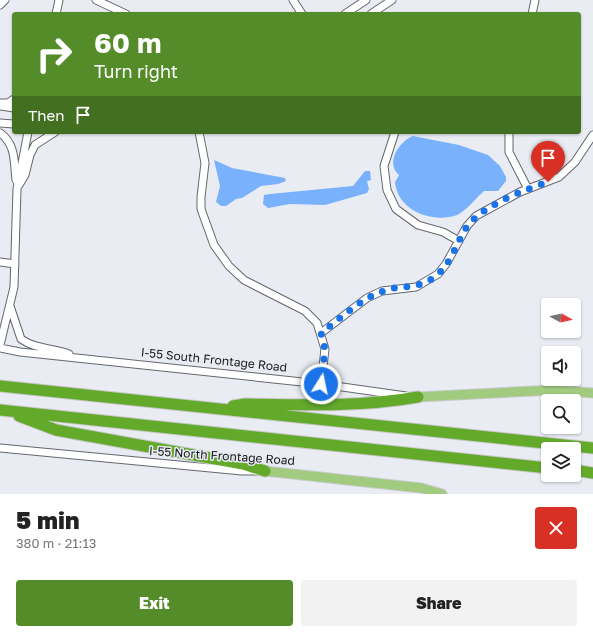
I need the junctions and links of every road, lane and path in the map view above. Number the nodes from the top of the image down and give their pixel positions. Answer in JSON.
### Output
{"nodes":[{"id":1,"x":5,"y":0,"type":"edge"},
{"id":2,"x":59,"y":0,"type":"edge"},
{"id":3,"x":96,"y":0,"type":"edge"},
{"id":4,"x":293,"y":0,"type":"edge"},
{"id":5,"x":366,"y":0,"type":"edge"},
{"id":6,"x":392,"y":0,"type":"edge"},
{"id":7,"x":535,"y":0,"type":"edge"},
{"id":8,"x":0,"y":5,"type":"edge"},
{"id":9,"x":56,"y":12,"type":"edge"},
{"id":10,"x":122,"y":12,"type":"edge"},
{"id":11,"x":301,"y":12,"type":"edge"},
{"id":12,"x":348,"y":12,"type":"edge"},
{"id":13,"x":374,"y":12,"type":"edge"},
{"id":14,"x":532,"y":12,"type":"edge"},
{"id":15,"x":12,"y":100,"type":"edge"},
{"id":16,"x":0,"y":105,"type":"edge"},
{"id":17,"x":12,"y":108,"type":"edge"},
{"id":18,"x":0,"y":123,"type":"edge"},
{"id":19,"x":12,"y":124,"type":"edge"},
{"id":20,"x":0,"y":133,"type":"edge"},
{"id":21,"x":28,"y":134,"type":"edge"},
{"id":22,"x":52,"y":134,"type":"edge"},
{"id":23,"x":199,"y":134,"type":"edge"},
{"id":24,"x":394,"y":134,"type":"edge"},
{"id":25,"x":509,"y":134,"type":"edge"},
{"id":26,"x":593,"y":135,"type":"edge"},
{"id":27,"x":17,"y":189,"type":"junction"},
{"id":28,"x":528,"y":189,"type":"junction"},
{"id":29,"x":459,"y":241,"type":"junction"},
{"id":30,"x":0,"y":262,"type":"edge"},
{"id":31,"x":15,"y":264,"type":"junction"},
{"id":32,"x":10,"y":306,"type":"junction"},
{"id":33,"x":321,"y":333,"type":"junction"},
{"id":34,"x":0,"y":347,"type":"edge"},
{"id":35,"x":80,"y":358,"type":"junction"},
{"id":36,"x":321,"y":384,"type":"junction"},
{"id":37,"x":5,"y":387,"type":"edge"},
{"id":38,"x":593,"y":392,"type":"edge"},
{"id":39,"x":418,"y":397,"type":"junction"},
{"id":40,"x":220,"y":409,"type":"junction"},
{"id":41,"x":2,"y":410,"type":"edge"},
{"id":42,"x":0,"y":448,"type":"edge"},
{"id":43,"x":593,"y":448,"type":"edge"},
{"id":44,"x":9,"y":449,"type":"junction"},
{"id":45,"x":0,"y":452,"type":"edge"},
{"id":46,"x":541,"y":467,"type":"edge"},
{"id":47,"x":265,"y":471,"type":"junction"},
{"id":48,"x":581,"y":471,"type":"edge"},
{"id":49,"x":593,"y":473,"type":"edge"},
{"id":50,"x":442,"y":494,"type":"edge"}],
"edges":[{"from":1,"to":8,"type":"street"},
{"from":2,"to":9,"type":"street"},
{"from":3,"to":10,"type":"street"},
{"from":4,"to":11,"type":"street"},
{"from":5,"to":12,"type":"street"},
{"from":6,"to":13,"type":"street"},
{"from":7,"to":14,"type":"street"},
{"from":15,"to":16,"type":"street"},
{"from":16,"to":17,"type":"street"},
{"from":18,"to":19,"type":"street"},
{"from":20,"to":27,"type":"street"},
{"from":21,"to":27,"type":"street"},
{"from":22,"to":27,"type":"street"},
{"from":23,"to":33,"type":"street"},
{"from":24,"to":29,"type":"street"},
{"from":25,"to":28,"type":"street"},
{"from":26,"to":28,"type":"street"},
{"from":27,"to":31,"type":"street"},
{"from":28,"to":29,"type":"street"},
{"from":29,"to":33,"type":"street"},
{"from":30,"to":31,"type":"street"},
{"from":31,"to":32,"type":"street"},
{"from":32,"to":34,"type":"street"},
{"from":32,"to":35,"type":"street"},
{"from":33,"to":36,"type":"street"},
{"from":34,"to":35,"type":"street","name":"I-55 South Frontage Road"},
{"from":35,"to":36,"type":"street","name":"I-55 South Frontage Road"},
{"from":36,"to":39,"type":"street","name":"I-55 South Frontage Road"},
{"from":37,"to":40,"type":"highway"},
{"from":38,"to":39,"type":"main road","name":"I-55 South Frontage Road"},
{"from":39,"to":40,"type":"highway"},
{"from":40,"to":43,"type":"highway"},
{"from":41,"to":46,"type":"highway"},
{"from":41,"to":47,"type":"highway"},
{"from":42,"to":44,"type":"street","name":"I-55 North Frontage Road"},
{"from":44,"to":45,"type":"street"},
{"from":44,"to":47,"type":"street","name":"I-55 North Frontage Road"},
{"from":47,"to":50,"type":"main road","name":"I-55 North Frontage Road"},
{"from":48,"to":49,"type":"highway"}]}
